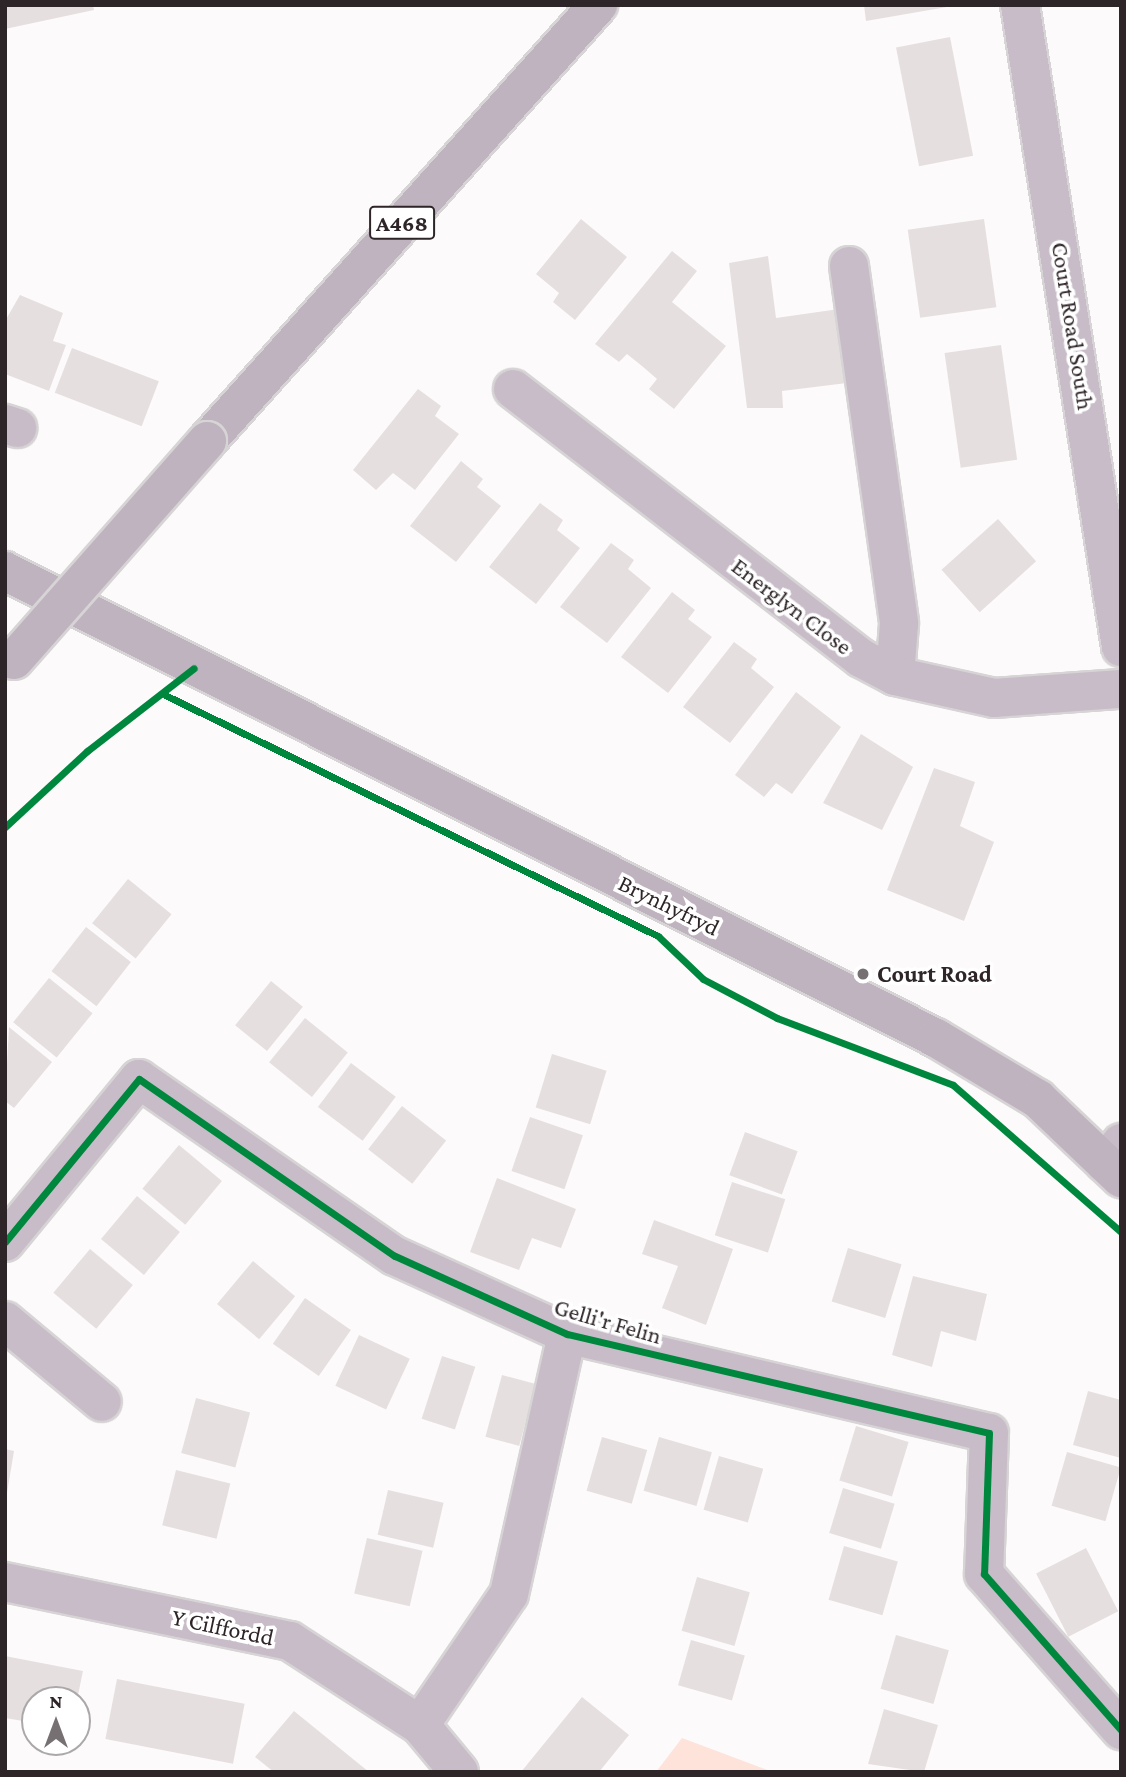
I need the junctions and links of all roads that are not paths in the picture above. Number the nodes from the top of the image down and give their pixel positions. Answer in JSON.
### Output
{"nodes":[{"id":1,"x":598,"y":5,"type":"edge"},
{"id":2,"x":1020,"y":5,"type":"edge"},
{"id":3,"x":849,"y":267,"type":"dead end"},
{"id":4,"x":513,"y":389,"type":"dead end"},
{"id":5,"x":1111,"y":516,"type":"edge"},
{"id":6,"x":5,"y":571,"type":"edge"},
{"id":7,"x":1121,"y":648,"type":"edge"},
{"id":8,"x":10,"y":665,"type":"edge"},
{"id":9,"x":895,"y":676,"type":"junction"},
{"id":10,"x":1121,"y":689,"type":"edge"},
{"id":11,"x":1115,"y":1161,"type":"edge"},
{"id":12,"x":5,"y":1242,"type":"edge"},
{"id":13,"x":5,"y":1321,"type":"edge"},
{"id":14,"x":567,"y":1334,"type":"junction"},
{"id":15,"x":102,"y":1402,"type":"dead end"},
{"id":16,"x":5,"y":1582,"type":"edge"},
{"id":17,"x":420,"y":1725,"type":"junction"},
{"id":18,"x":1121,"y":1730,"type":"edge"},
{"id":19,"x":459,"y":1772,"type":"edge"}],
"edges":[{"from":1,"to":8,"type":"main road","number":"A468","bridge":true},
{"from":2,"to":5,"type":"street","name":"Court Road South"},
{"from":3,"to":9,"type":"street"},
{"from":4,"to":9,"type":"street","name":"Energlyn Close"},
{"from":5,"to":7,"type":"street","name":"Court Road South"},
{"from":6,"to":11,"type":"main road","name":"Brynhyfryd"},
{"from":9,"to":10,"type":"street","name":"Energlyn Close"},
{"from":12,"to":14,"type":"street","name":"Gelli'r Felin"},
{"from":13,"to":15,"type":"street"},
{"from":14,"to":17,"type":"street"},
{"from":14,"to":18,"type":"street","name":"Gelli'r Felin"},
{"from":16,"to":17,"type":"street","name":"Y Cilffordd"},
{"from":17,"to":19,"type":"street","name":"Y Cilffordd"}]}
